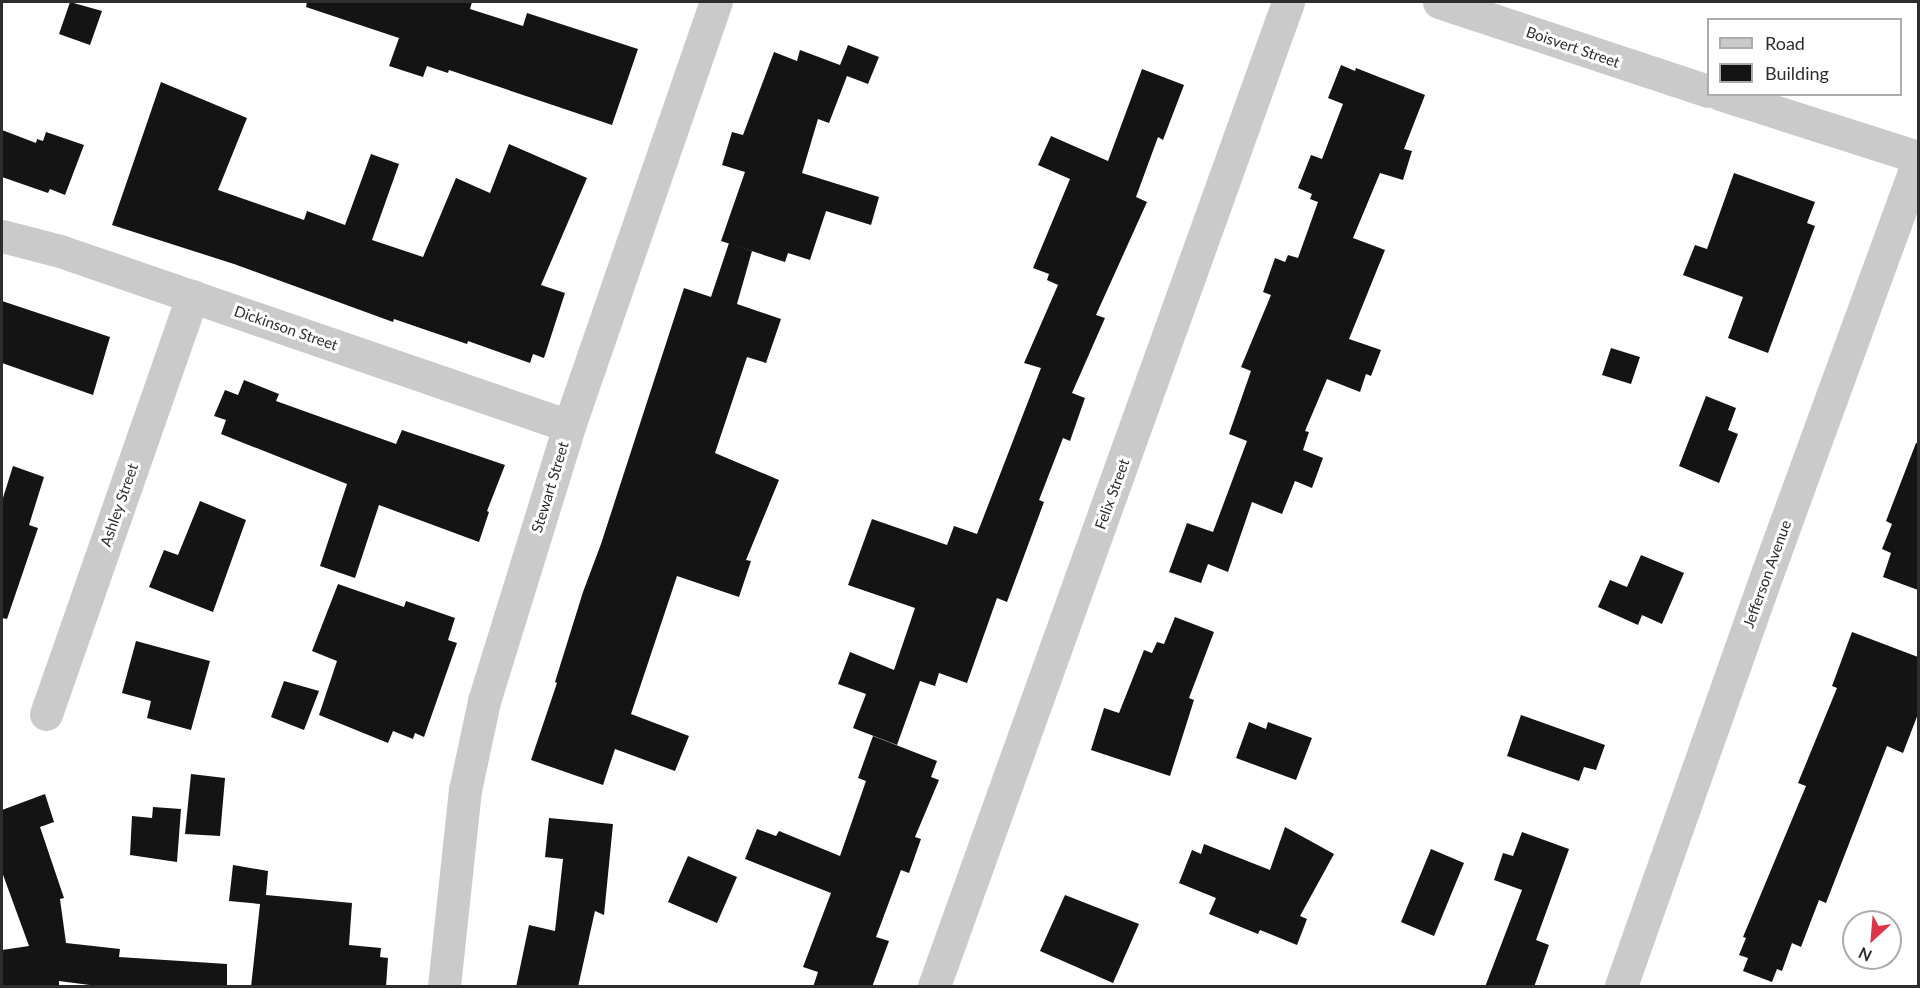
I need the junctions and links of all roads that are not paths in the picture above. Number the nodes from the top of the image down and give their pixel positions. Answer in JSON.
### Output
{"nodes":[{"id":1,"x":716,"y":2,"type":"edge"},
{"id":2,"x":1288,"y":2,"type":"edge"},
{"id":3,"x":1438,"y":2,"type":"edge"},
{"id":4,"x":1707,"y":91,"type":"edge"},
{"id":5,"x":1726,"y":96,"type":"edge"},
{"id":6,"x":1918,"y":157,"type":"edge"},
{"id":7,"x":1918,"y":162,"type":"edge"},
{"id":8,"x":2,"y":236,"type":"edge"},
{"id":9,"x":192,"y":296,"type":"junction"},
{"id":10,"x":569,"y":426,"type":"junction"},
{"id":11,"x":46,"y":714,"type":"dead end"},
{"id":12,"x":444,"y":987,"type":"edge"},
{"id":13,"x":934,"y":987,"type":"edge"},
{"id":14,"x":1621,"y":987,"type":"edge"}],
"edges":[{"from":1,"to":10,"type":"street","name":"Stewart Street"},
{"from":2,"to":13,"type":"street","name":"Felix Street"},
{"from":3,"to":4,"type":"street","name":"Boisvert Street"},
{"from":5,"to":6,"type":"street"},
{"from":7,"to":14,"type":"street","name":"Jefferson Avenue"},
{"from":8,"to":9,"type":"street","name":"Dickinson Street"},
{"from":9,"to":10,"type":"street","name":"Dickinson Street"},
{"from":9,"to":11,"type":"street","name":"Ashley Street"},
{"from":10,"to":12,"type":"street","name":"Stewart Street"}]}
